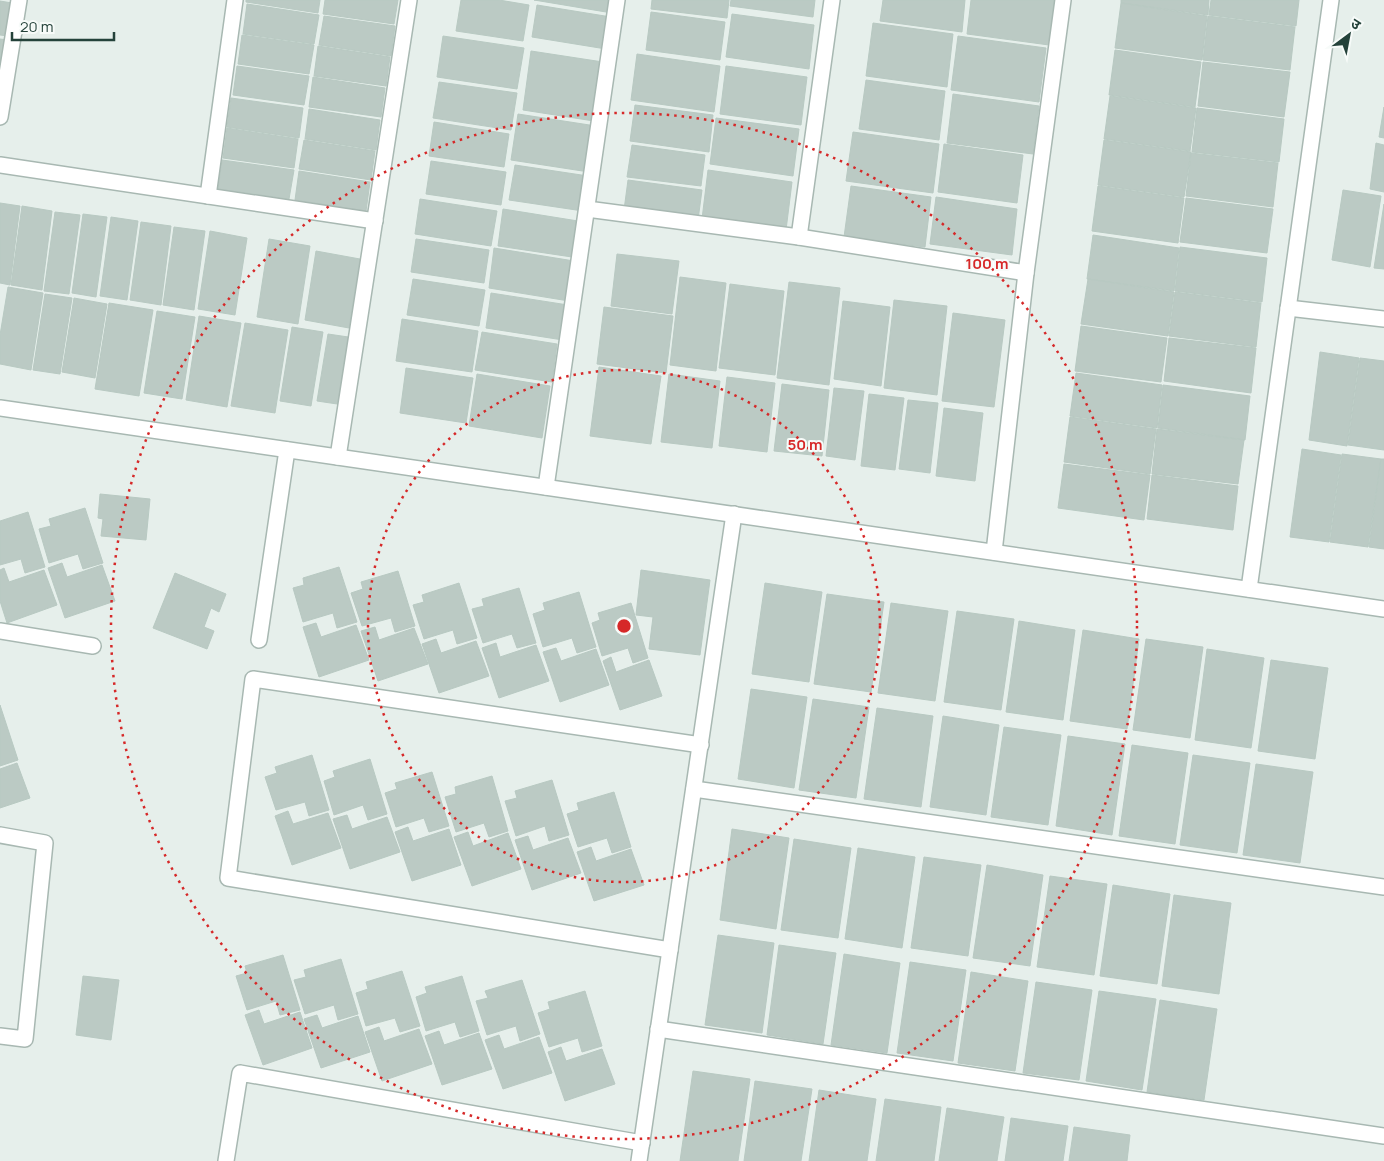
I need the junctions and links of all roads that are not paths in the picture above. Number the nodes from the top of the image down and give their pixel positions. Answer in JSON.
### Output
{"nodes":[{"id":1,"x":19,"y":0,"type":"edge"},
{"id":2,"x":235,"y":0,"type":"edge"},
{"id":3,"x":409,"y":0,"type":"edge"},
{"id":4,"x":616,"y":0,"type":"edge"},
{"id":5,"x":832,"y":0,"type":"edge"},
{"id":6,"x":1063,"y":0,"type":"edge"},
{"id":7,"x":1331,"y":0,"type":"edge"},
{"id":8,"x":0,"y":117,"type":"edge"},
{"id":9,"x":0,"y":165,"type":"edge"},
{"id":10,"x":208,"y":196,"type":"junction"},
{"id":11,"x":587,"y":209,"type":"junction"},
{"id":12,"x":375,"y":221,"type":"junction"},
{"id":13,"x":799,"y":237,"type":"junction"},
{"id":14,"x":1026,"y":273,"type":"junction"},
{"id":15,"x":1288,"y":308,"type":"junction"},
{"id":16,"x":1384,"y":319,"type":"edge"},
{"id":17,"x":0,"y":408,"type":"edge"},
{"id":18,"x":287,"y":450,"type":"junction"},
{"id":19,"x":338,"y":457,"type":"junction"},
{"id":20,"x":546,"y":487,"type":"junction"},
{"id":21,"x":734,"y":514,"type":"junction"},
{"id":22,"x":994,"y":552,"type":"junction"},
{"id":23,"x":1249,"y":589,"type":"junction"},
{"id":24,"x":1384,"y":609,"type":"edge"},
{"id":25,"x":0,"y":631,"type":"edge"},
{"id":26,"x":259,"y":640,"type":"dead end"},
{"id":27,"x":93,"y":646,"type":"dead end"},
{"id":28,"x":701,"y":745,"type":"junction"},
{"id":29,"x":694,"y":789,"type":"junction"},
{"id":30,"x":0,"y":836,"type":"edge"},
{"id":31,"x":1384,"y":887,"type":"edge"},
{"id":32,"x":670,"y":950,"type":"junction"},
{"id":33,"x":658,"y":1029,"type":"junction"},
{"id":34,"x":0,"y":1036,"type":"edge"},
{"id":35,"x":1384,"y":1136,"type":"edge"},
{"id":36,"x":642,"y":1143,"type":"junction"},
{"id":37,"x":226,"y":1161,"type":"edge"},
{"id":38,"x":639,"y":1161,"type":"edge"}],
"edges":[{"from":1,"to":8,"type":"street"},
{"from":2,"to":10,"type":"street"},
{"from":3,"to":12,"type":"street"},
{"from":4,"to":11,"type":"street"},
{"from":5,"to":13,"type":"street"},
{"from":6,"to":14,"type":"street"},
{"from":7,"to":15,"type":"street"},
{"from":9,"to":10,"type":"street"},
{"from":10,"to":12,"type":"street"},
{"from":11,"to":13,"type":"street"},
{"from":11,"to":20,"type":"street"},
{"from":12,"to":19,"type":"street"},
{"from":13,"to":14,"type":"street"},
{"from":14,"to":22,"type":"street"},
{"from":15,"to":16,"type":"street"},
{"from":15,"to":23,"type":"street"},
{"from":17,"to":18,"type":"street"},
{"from":18,"to":19,"type":"street"},
{"from":18,"to":26,"type":"street"},
{"from":19,"to":20,"type":"street"},
{"from":20,"to":21,"type":"street"},
{"from":21,"to":22,"type":"street"},
{"from":21,"to":28,"type":"street"},
{"from":22,"to":23,"type":"street"},
{"from":23,"to":24,"type":"street"},
{"from":25,"to":27,"type":"street"},
{"from":28,"to":29,"type":"street"},
{"from":28,"to":32,"type":"street"},
{"from":29,"to":31,"type":"street"},
{"from":29,"to":32,"type":"street"},
{"from":30,"to":34,"type":"street"},
{"from":32,"to":33,"type":"street"},
{"from":33,"to":35,"type":"street"},
{"from":33,"to":36,"type":"street"},
{"from":36,"to":37,"type":"street"},
{"from":36,"to":38,"type":"street"}]}
